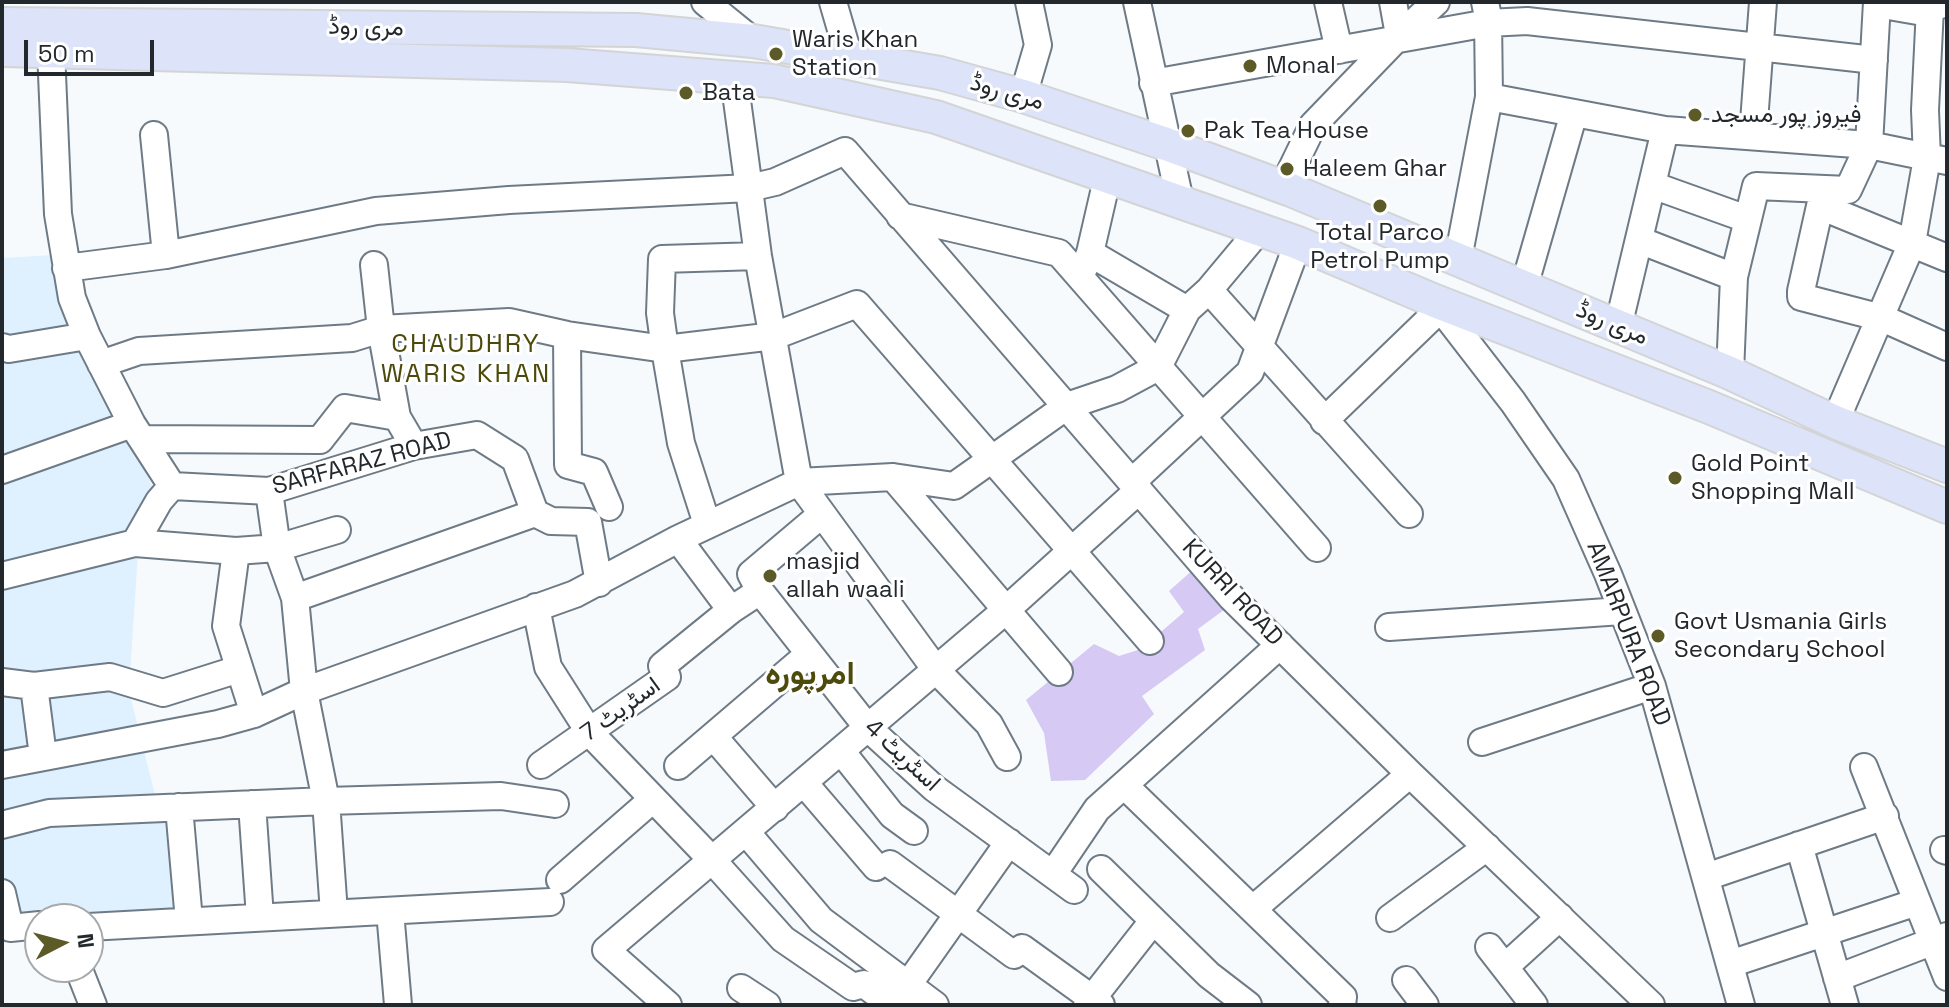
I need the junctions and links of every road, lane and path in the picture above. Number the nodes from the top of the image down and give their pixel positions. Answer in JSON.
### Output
{"nodes":[{"id":1,"x":705,"y":2,"type":"edge"},
{"id":2,"x":833,"y":2,"type":"edge"},
{"id":3,"x":1029,"y":2,"type":"edge"},
{"id":4,"x":1137,"y":2,"type":"edge"},
{"id":5,"x":1328,"y":2,"type":"edge"},
{"id":6,"x":1393,"y":2,"type":"edge"},
{"id":7,"x":1436,"y":2,"type":"edge"},
{"id":8,"x":1763,"y":2,"type":"edge"},
{"id":9,"x":1877,"y":3,"type":"edge"},
{"id":10,"x":1938,"y":8,"type":"edge"},
{"id":11,"x":1487,"y":13,"type":"edge"},
{"id":12,"x":2,"y":24,"type":"edge"},
{"id":13,"x":1396,"y":38,"type":"junction"},
{"id":14,"x":753,"y":41,"type":"junction"},
{"id":15,"x":1759,"y":46,"type":"junction"},
{"id":16,"x":2,"y":50,"type":"edge"},
{"id":17,"x":1339,"y":50,"type":"junction"},
{"id":18,"x":51,"y":51,"type":"junction"},
{"id":19,"x":849,"y":57,"type":"junction"},
{"id":20,"x":1874,"y":60,"type":"junction"},
{"id":21,"x":734,"y":78,"type":"junction"},
{"id":22,"x":1153,"y":83,"type":"junction"},
{"id":23,"x":1023,"y":96,"type":"junction"},
{"id":24,"x":1489,"y":97,"type":"junction"},
{"id":25,"x":1936,"y":111,"type":"edge"},
{"id":26,"x":1574,"y":113,"type":"junction"},
{"id":27,"x":1665,"y":130,"type":"junction"},
{"id":28,"x":154,"y":135,"type":"dead end"},
{"id":29,"x":1753,"y":135,"type":"junction"},
{"id":30,"x":1166,"y":144,"type":"junction"},
{"id":31,"x":1869,"y":145,"type":"junction"},
{"id":32,"x":1937,"y":159,"type":"edge"},
{"id":33,"x":1108,"y":175,"type":"junction"},
{"id":34,"x":1652,"y":185,"type":"junction"},
{"id":35,"x":1283,"y":187,"type":"junction"},
{"id":36,"x":749,"y":188,"type":"junction"},
{"id":37,"x":1180,"y":201,"type":"junction"},
{"id":38,"x":900,"y":216,"type":"junction"},
{"id":39,"x":1747,"y":219,"type":"junction"},
{"id":40,"x":1260,"y":229,"type":"junction"},
{"id":41,"x":1639,"y":240,"type":"junction"},
{"id":42,"x":1298,"y":243,"type":"junction"},
{"id":43,"x":1912,"y":243,"type":"junction"},
{"id":44,"x":166,"y":255,"type":"junction"},
{"id":45,"x":758,"y":256,"type":"junction"},
{"id":46,"x":1947,"y":258,"type":"edge"},
{"id":47,"x":1458,"y":259,"type":"junction"},
{"id":48,"x":374,"y":265,"type":"dead end"},
{"id":49,"x":1085,"y":265,"type":"junction"},
{"id":50,"x":66,"y":268,"type":"junction"},
{"id":51,"x":1734,"y":277,"type":"junction"},
{"id":52,"x":1524,"y":287,"type":"junction"},
{"id":53,"x":1209,"y":290,"type":"junction"},
{"id":54,"x":1438,"y":305,"type":"junction"},
{"id":55,"x":1187,"y":310,"type":"junction"},
{"id":56,"x":1882,"y":318,"type":"junction"},
{"id":57,"x":1618,"y":327,"type":"junction"},
{"id":58,"x":381,"y":329,"type":"junction"},
{"id":59,"x":567,"y":335,"type":"junction"},
{"id":60,"x":87,"y":336,"type":"junction"},
{"id":61,"x":774,"y":336,"type":"junction"},
{"id":62,"x":2,"y":347,"type":"edge"},
{"id":63,"x":1259,"y":347,"type":"junction"},
{"id":64,"x":1947,"y":347,"type":"edge"},
{"id":65,"x":665,"y":349,"type":"junction"},
{"id":66,"x":101,"y":364,"type":"junction"},
{"id":67,"x":1158,"y":367,"type":"junction"},
{"id":68,"x":1730,"y":373,"type":"junction"},
{"id":69,"x":1067,"y":406,"type":"junction"},
{"id":70,"x":1202,"y":416,"type":"junction"},
{"id":71,"x":397,"y":417,"type":"junction"},
{"id":72,"x":1324,"y":421,"type":"junction"},
{"id":73,"x":1835,"y":422,"type":"junction"},
{"id":74,"x":138,"y":431,"type":"junction"},
{"id":75,"x":414,"y":446,"type":"junction"},
{"id":76,"x":993,"y":459,"type":"junction"},
{"id":77,"x":1947,"y":466,"type":"edge"},
{"id":78,"x":2,"y":470,"type":"edge"},
{"id":79,"x":893,"y":477,"type":"junction"},
{"id":80,"x":799,"y":482,"type":"junction"},
{"id":81,"x":172,"y":486,"type":"junction"},
{"id":82,"x":1136,"y":486,"type":"junction"},
{"id":83,"x":269,"y":491,"type":"junction"},
{"id":84,"x":609,"y":507,"type":"dead end"},
{"id":85,"x":1947,"y":507,"type":"edge"},
{"id":86,"x":535,"y":513,"type":"junction"},
{"id":87,"x":822,"y":514,"type":"junction"},
{"id":88,"x":1409,"y":514,"type":"dead end"},
{"id":89,"x":707,"y":524,"type":"junction"},
{"id":90,"x":337,"y":530,"type":"dead end"},
{"id":91,"x":678,"y":539,"type":"junction"},
{"id":92,"x":135,"y":543,"type":"junction"},
{"id":93,"x":277,"y":548,"type":"junction"},
{"id":94,"x":1317,"y":548,"type":"dead end"},
{"id":95,"x":1071,"y":549,"type":"junction"},
{"id":96,"x":236,"y":551,"type":"junction"},
{"id":97,"x":2,"y":576,"type":"edge"},
{"id":98,"x":599,"y":583,"type":"junction"},
{"id":99,"x":760,"y":591,"type":"junction"},
{"id":100,"x":295,"y":598,"type":"junction"},
{"id":101,"x":536,"y":607,"type":"junction"},
{"id":102,"x":731,"y":610,"type":"junction"},
{"id":103,"x":1006,"y":610,"type":"junction"},
{"id":104,"x":1622,"y":611,"type":"junction"},
{"id":105,"x":1389,"y":627,"type":"dead end"},
{"id":106,"x":1150,"y":641,"type":"dead end"},
{"id":107,"x":1280,"y":645,"type":"junction"},
{"id":108,"x":808,"y":655,"type":"junction"},
{"id":109,"x":239,"y":669,"type":"junction"},
{"id":110,"x":936,"y":670,"type":"junction"},
{"id":111,"x":1059,"y":672,"type":"dead end"},
{"id":112,"x":2,"y":682,"type":"edge"},
{"id":113,"x":34,"y":686,"type":"junction"},
{"id":114,"x":1652,"y":686,"type":"junction"},
{"id":115,"x":304,"y":691,"type":"junction"},
{"id":116,"x":254,"y":714,"type":"junction"},
{"id":117,"x":868,"y":728,"type":"junction"},
{"id":118,"x":590,"y":733,"type":"junction"},
{"id":119,"x":713,"y":736,"type":"junction"},
{"id":120,"x":1482,"y":742,"type":"dead end"},
{"id":121,"x":841,"y":751,"type":"junction"},
{"id":122,"x":43,"y":756,"type":"junction"},
{"id":123,"x":1007,"y":757,"type":"dead end"},
{"id":124,"x":2,"y":765,"type":"edge"},
{"id":125,"x":541,"y":765,"type":"dead end"},
{"id":126,"x":678,"y":766,"type":"dead end"},
{"id":127,"x":1864,"y":767,"type":"dead end"},
{"id":128,"x":1410,"y":774,"type":"junction"},
{"id":129,"x":804,"y":783,"type":"junction"},
{"id":130,"x":1124,"y":785,"type":"junction"},
{"id":131,"x":653,"y":799,"type":"junction"},
{"id":132,"x":326,"y":801,"type":"junction"},
{"id":133,"x":252,"y":804,"type":"junction"},
{"id":134,"x":555,"y":804,"type":"dead end"},
{"id":135,"x":179,"y":807,"type":"junction"},
{"id":136,"x":775,"y":808,"type":"junction"},
{"id":137,"x":1885,"y":816,"type":"junction"},
{"id":138,"x":2,"y":825,"type":"edge"},
{"id":139,"x":914,"y":831,"type":"dead end"},
{"id":140,"x":746,"y":832,"type":"junction"},
{"id":141,"x":1009,"y":842,"type":"junction"},
{"id":142,"x":1799,"y":845,"type":"junction"},
{"id":143,"x":1487,"y":847,"type":"junction"},
{"id":144,"x":713,"y":861,"type":"junction"},
{"id":145,"x":1101,"y":869,"type":"dead end"},
{"id":146,"x":1053,"y":874,"type":"junction"},
{"id":147,"x":1706,"y":877,"type":"junction"},
{"id":148,"x":1074,"y":890,"type":"dead end"},
{"id":149,"x":2,"y":893,"type":"edge"},
{"id":150,"x":1917,"y":902,"type":"junction"},
{"id":151,"x":1253,"y":909,"type":"junction"},
{"id":152,"x":390,"y":911,"type":"junction"},
{"id":153,"x":334,"y":913,"type":"junction"},
{"id":154,"x":957,"y":915,"type":"junction"},
{"id":155,"x":260,"y":917,"type":"junction"},
{"id":156,"x":1560,"y":917,"type":"junction"},
{"id":157,"x":1390,"y":918,"type":"dead end"},
{"id":158,"x":189,"y":921,"type":"junction"},
{"id":159,"x":1153,"y":921,"type":"junction"},
{"id":160,"x":104,"y":926,"type":"edge"},
{"id":161,"x":24,"y":927,"type":"edge"},
{"id":162,"x":1824,"y":933,"type":"junction"},
{"id":163,"x":1939,"y":939,"type":"edge"},
{"id":164,"x":1730,"y":964,"type":"junction"},
{"id":165,"x":1947,"y":977,"type":"edge"},
{"id":166,"x":1837,"y":978,"type":"junction"},
{"id":167,"x":1406,"y":980,"type":"dead end"},
{"id":168,"x":84,"y":983,"type":"edge"},
{"id":169,"x":741,"y":988,"type":"dead end"},
{"id":170,"x":898,"y":998,"type":"edge"},
{"id":171,"x":657,"y":1003,"type":"edge"},
{"id":172,"x":1094,"y":1003,"type":"edge"},
{"id":173,"x":93,"y":1005,"type":"edge"},
{"id":174,"x":398,"y":1005,"type":"edge"},
{"id":175,"x":767,"y":1005,"type":"edge"},
{"id":176,"x":935,"y":1005,"type":"edge"},
{"id":177,"x":1248,"y":1005,"type":"edge"},
{"id":178,"x":1342,"y":1005,"type":"edge"},
{"id":179,"x":1425,"y":1005,"type":"edge"},
{"id":180,"x":1534,"y":1005,"type":"edge"},
{"id":181,"x":1651,"y":1005,"type":"edge"},
{"id":182,"x":1741,"y":1005,"type":"edge"},
{"id":183,"x":1845,"y":1005,"type":"edge"}],
"edges":[{"from":1,"to":14,"type":"street"},
{"from":2,"to":19,"type":"street"},
{"from":3,"to":23,"type":"street"},
{"from":4,"to":22,"type":"street"},
{"from":5,"to":17,"type":"street"},
{"from":6,"to":13,"type":"street"},
{"from":7,"to":13,"type":"street"},
{"from":8,"to":15,"type":"street"},
{"from":9,"to":10,"type":"street"},
{"from":9,"to":20,"type":"street"},
{"from":10,"to":25,"type":"street"},
{"from":11,"to":13,"type":"street"},
{"from":11,"to":15,"type":"street"},
{"from":11,"to":24,"type":"street"},
{"from":12,"to":14,"type":"main road","name":"مری روڈ"},
{"from":13,"to":17,"type":"street"},
{"from":13,"to":35,"type":"street"},
{"from":14,"to":19,"type":"main road","name":"مری روڈ"},
{"from":15,"to":20,"type":"street"},
{"from":15,"to":29,"type":"street"},
{"from":16,"to":18,"type":"main road","name":"مری روڈ"},
{"from":17,"to":22,"type":"street"},
{"from":18,"to":21,"type":"main road","name":"مری روڈ"},
{"from":18,"to":50,"type":"street"},
{"from":19,"to":23,"type":"main road","name":"مری روڈ"},
{"from":20,"to":31,"type":"street"},
{"from":21,"to":33,"type":"main road","name":"مری روڈ"},
{"from":21,"to":36,"type":"street"},
{"from":22,"to":30,"type":"street"},
{"from":23,"to":30,"type":"main road","name":"مری روڈ"},
{"from":24,"to":26,"type":"street"},
{"from":24,"to":47,"type":"street"},
{"from":25,"to":32,"type":"street"},
{"from":26,"to":27,"type":"street"},
{"from":26,"to":52,"type":"street"},
{"from":27,"to":29,"type":"street"},
{"from":27,"to":34,"type":"street"},
{"from":28,"to":44,"type":"street"},
{"from":29,"to":31,"type":"street"},
{"from":30,"to":35,"type":"main road","name":"مری روڈ"},
{"from":30,"to":37,"type":"street"},
{"from":31,"to":32,"type":"street"},
{"from":31,"to":39,"type":"street"},
{"from":32,"to":43,"type":"street"},
{"from":33,"to":37,"type":"main road","name":"مری روڈ"},
{"from":33,"to":49,"type":"street"},
{"from":34,"to":39,"type":"street"},
{"from":34,"to":41,"type":"street"},
{"from":35,"to":47,"type":"main road","name":"مری روڈ"},
{"from":36,"to":38,"type":"street","name":"KURRI ROAD"},
{"from":36,"to":44,"type":"street"},
{"from":36,"to":45,"type":"street"},
{"from":37,"to":40,"type":"main road","name":"مری روڈ"},
{"from":38,"to":49,"type":"street"},
{"from":38,"to":69,"type":"street","name":"KURRI ROAD"},
{"from":39,"to":51,"type":"street"},
{"from":40,"to":42,"type":"main road","name":"مری روڈ"},
{"from":40,"to":53,"type":"street"},
{"from":41,"to":51,"type":"street"},
{"from":41,"to":57,"type":"street"},
{"from":42,"to":54,"type":"main road","name":"مری روڈ"},
{"from":42,"to":63,"type":"street"},
{"from":43,"to":46,"type":"street"},
{"from":43,"to":56,"type":"street"},
{"from":43,"to":56,"type":"street"},
{"from":44,"to":50,"type":"street"},
{"from":45,"to":61,"type":"street"},
{"from":45,"to":65,"type":"street"},
{"from":47,"to":52,"type":"main road","name":"مری روڈ"},
{"from":48,"to":58,"type":"street"},
{"from":49,"to":55,"type":"street"},
{"from":49,"to":67,"type":"street"},
{"from":50,"to":60,"type":"street"},
{"from":51,"to":68,"type":"street"},
{"from":52,"to":57,"type":"main road","name":"مری روڈ"},
{"from":53,"to":55,"type":"street"},
{"from":53,"to":63,"type":"street"},
{"from":54,"to":72,"type":"street"},
{"from":54,"to":85,"type":"main road","name":"مری روڈ"},
{"from":54,"to":104,"type":"street","name":"AMARPURA ROAD"},
{"from":55,"to":67,"type":"street"},
{"from":56,"to":64,"type":"street"},
{"from":56,"to":73,"type":"street"},
{"from":57,"to":68,"type":"main road","name":"مری روڈ"},
{"from":58,"to":59,"type":"street"},
{"from":58,"to":66,"type":"street"},
{"from":58,"to":71,"type":"street"},
{"from":59,"to":65,"type":"street"},
{"from":59,"to":84,"type":"street"},
{"from":60,"to":62,"type":"street"},
{"from":60,"to":66,"type":"street"},
{"from":61,"to":65,"type":"street"},
{"from":61,"to":76,"type":"street"},
{"from":61,"to":80,"type":"street"},
{"from":63,"to":70,"type":"street"},
{"from":63,"to":72,"type":"street"},
{"from":65,"to":89,"type":"street"},
{"from":66,"to":74,"type":"street"},
{"from":67,"to":69,"type":"street"},
{"from":67,"to":70,"type":"street"},
{"from":68,"to":73,"type":"main road","name":"مری روڈ"},
{"from":69,"to":76,"type":"street"},
{"from":69,"to":82,"type":"street","name":"KURRI ROAD"},
{"from":70,"to":82,"type":"street"},
{"from":70,"to":94,"type":"street"},
{"from":71,"to":74,"type":"street"},
{"from":71,"to":75,"type":"street"},
{"from":72,"to":88,"type":"street"},
{"from":73,"to":77,"type":"main road","name":"مری روڈ"},
{"from":74,"to":78,"type":"street"},
{"from":74,"to":81,"type":"street"},
{"from":75,"to":83,"type":"street","name":"SARFARAZ ROAD"},
{"from":75,"to":86,"type":"street","name":"SARFARAZ ROAD"},
{"from":76,"to":79,"type":"street"},
{"from":76,"to":95,"type":"street"},
{"from":79,"to":80,"type":"street"},
{"from":79,"to":103,"type":"street"},
{"from":80,"to":87,"type":"street"},
{"from":80,"to":89,"type":"street"},
{"from":81,"to":83,"type":"street","name":"SARFARAZ ROAD"},
{"from":81,"to":92,"type":"street"},
{"from":82,"to":95,"type":"street"},
{"from":82,"to":107,"type":"street","name":"KURRI ROAD"},
{"from":83,"to":93,"type":"street"},
{"from":86,"to":98,"type":"street"},
{"from":86,"to":100,"type":"street"},
{"from":87,"to":99,"type":"street"},
{"from":87,"to":110,"type":"street"},
{"from":89,"to":91,"type":"street"},
{"from":90,"to":93,"type":"street"},
{"from":91,"to":98,"type":"street"},
{"from":91,"to":102,"type":"street"},
{"from":92,"to":96,"type":"street"},
{"from":92,"to":97,"type":"street"},
{"from":93,"to":96,"type":"street"},
{"from":93,"to":100,"type":"street"},
{"from":95,"to":103,"type":"street"},
{"from":95,"to":106,"type":"street"},
{"from":96,"to":109,"type":"street"},
{"from":98,"to":101,"type":"street"},
{"from":99,"to":102,"type":"street","name":"اسٹریٹ 7"},
{"from":99,"to":108,"type":"street","name":"اسٹریٹ 4"},
{"from":100,"to":115,"type":"street"},
{"from":101,"to":115,"type":"street"},
{"from":101,"to":118,"type":"street"},
{"from":102,"to":118,"type":"street","name":"اسٹریٹ 7"},
{"from":103,"to":110,"type":"street"},
{"from":103,"to":111,"type":"street"},
{"from":104,"to":105,"type":"street"},
{"from":104,"to":114,"type":"street","name":"AMARPURA ROAD"},
{"from":107,"to":128,"type":"street","name":"KURRI ROAD"},
{"from":107,"to":130,"type":"street"},
{"from":108,"to":117,"type":"street","name":"اسٹریٹ 4"},
{"from":108,"to":119,"type":"street"},
{"from":109,"to":113,"type":"street"},
{"from":109,"to":116,"type":"street"},
{"from":110,"to":117,"type":"street"},
{"from":110,"to":123,"type":"street"},
{"from":112,"to":113,"type":"street"},
{"from":113,"to":122,"type":"street"},
{"from":114,"to":120,"type":"street"},
{"from":114,"to":147,"type":"street","name":"AMARPURA ROAD"},
{"from":115,"to":116,"type":"street"},
{"from":115,"to":132,"type":"street"},
{"from":116,"to":122,"type":"street"},
{"from":117,"to":121,"type":"street"},
{"from":117,"to":141,"type":"street","name":"اسٹریٹ 4"},
{"from":118,"to":125,"type":"street","name":"اسٹریٹ 7"},
{"from":118,"to":131,"type":"street"},
{"from":119,"to":126,"type":"street"},
{"from":119,"to":136,"type":"street"},
{"from":121,"to":129,"type":"street"},
{"from":121,"to":139,"type":"street"},
{"from":122,"to":124,"type":"street"},
{"from":127,"to":137,"type":"street"},
{"from":128,"to":143,"type":"street","name":"KURRI ROAD"},
{"from":128,"to":151,"type":"street"},
{"from":129,"to":136,"type":"street"},
{"from":129,"to":154,"type":"street"},
{"from":130,"to":146,"type":"street"},
{"from":130,"to":151,"type":"street"},
{"from":131,"to":144,"type":"street"},
{"from":131,"to":152,"type":"street"},
{"from":132,"to":133,"type":"street"},
{"from":132,"to":134,"type":"street"},
{"from":132,"to":153,"type":"street"},
{"from":133,"to":135,"type":"street"},
{"from":133,"to":155,"type":"street"},
{"from":135,"to":138,"type":"street"},
{"from":135,"to":158,"type":"street"},
{"from":136,"to":140,"type":"street"},
{"from":137,"to":142,"type":"street"},
{"from":137,"to":150,"type":"street"},
{"from":140,"to":144,"type":"street"},
{"from":140,"to":170,"type":"street"},
{"from":141,"to":146,"type":"street","name":"اسٹریٹ 4"},
{"from":141,"to":154,"type":"street"},
{"from":142,"to":147,"type":"street"},
{"from":142,"to":162,"type":"street"},
{"from":143,"to":156,"type":"street","name":"KURRI ROAD"},
{"from":143,"to":157,"type":"street"},
{"from":144,"to":170,"type":"street"},
{"from":144,"to":171,"type":"street"},
{"from":145,"to":159,"type":"street"},
{"from":146,"to":148,"type":"street","name":"اسٹریٹ 4"},
{"from":147,"to":164,"type":"street","name":"AMARPURA ROAD"},
{"from":149,"to":161,"type":"street"},
{"from":150,"to":162,"type":"street"},
{"from":150,"to":163,"type":"street"},
{"from":151,"to":178,"type":"street"},
{"from":152,"to":153,"type":"street"},
{"from":152,"to":174,"type":"street"},
{"from":153,"to":155,"type":"street"},
{"from":154,"to":170,"type":"street"},
{"from":154,"to":172,"type":"street"},
{"from":155,"to":158,"type":"street"},
{"from":156,"to":180,"type":"street"},
{"from":156,"to":181,"type":"street","name":"KURRI ROAD"},
{"from":158,"to":160,"type":"street"},
{"from":159,"to":172,"type":"street"},
{"from":159,"to":177,"type":"street"},
{"from":162,"to":164,"type":"street"},
{"from":162,"to":166,"type":"street"},
{"from":163,"to":165,"type":"street"},
{"from":163,"to":166,"type":"street"},
{"from":164,"to":182,"type":"street","name":"AMARPURA ROAD"},
{"from":166,"to":183,"type":"street"},
{"from":167,"to":179,"type":"street"},
{"from":168,"to":173,"type":"street"},
{"from":169,"to":175,"type":"street"},
{"from":170,"to":176,"type":"street"}]}
